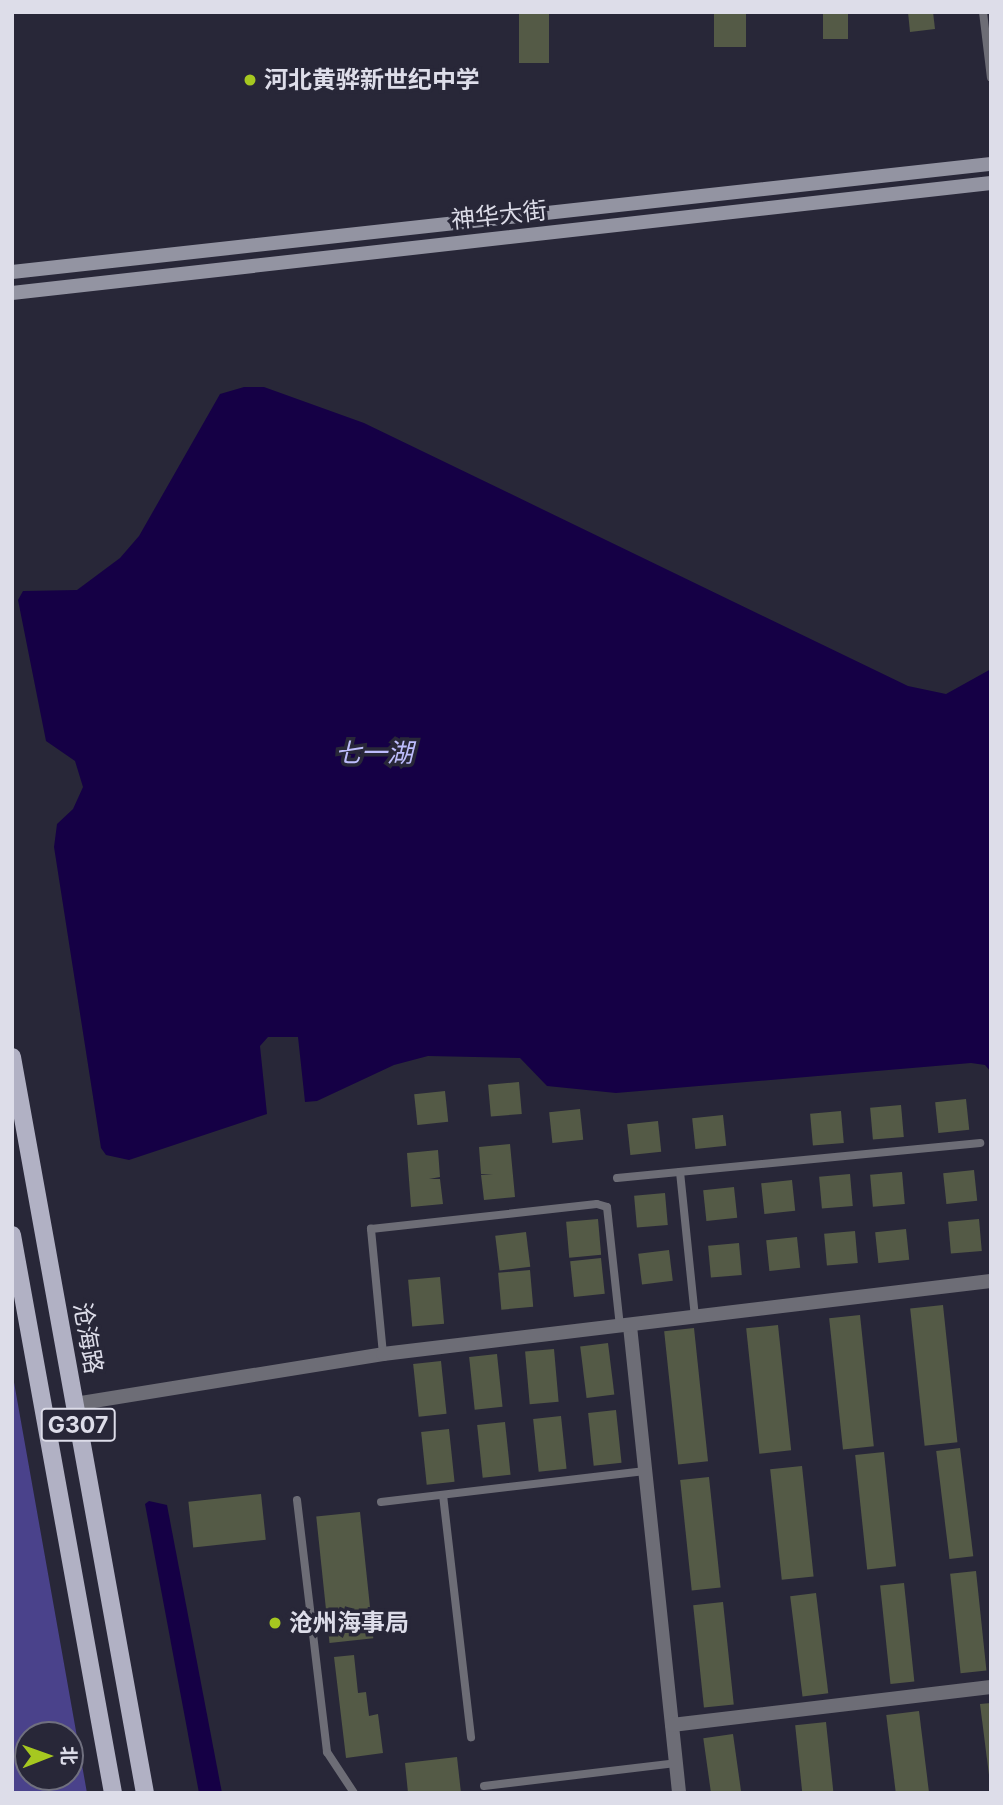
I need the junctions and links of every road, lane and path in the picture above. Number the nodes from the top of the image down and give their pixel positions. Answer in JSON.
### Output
{"nodes":[{"id":1,"x":984,"y":12,"type":"edge"},
{"id":2,"x":991,"y":78,"type":"edge"},
{"id":3,"x":991,"y":164,"type":"edge"},
{"id":4,"x":991,"y":183,"type":"edge"},
{"id":5,"x":12,"y":272,"type":"edge"},
{"id":6,"x":12,"y":293,"type":"edge"},
{"id":7,"x":12,"y":1057,"type":"edge"},
{"id":8,"x":980,"y":1143,"type":"dead end"},
{"id":9,"x":680,"y":1172,"type":"junction"},
{"id":10,"x":617,"y":1178,"type":"dead end"},
{"id":11,"x":12,"y":1236,"type":"edge"},
{"id":12,"x":991,"y":1281,"type":"edge"},
{"id":13,"x":695,"y":1318,"type":"junction"},
{"id":14,"x":625,"y":1326,"type":"junction"},
{"id":15,"x":383,"y":1354,"type":"junction"},
{"id":16,"x":75,"y":1404,"type":"junction"},
{"id":17,"x":645,"y":1471,"type":"junction"},
{"id":18,"x":443,"y":1495,"type":"junction"},
{"id":19,"x":297,"y":1500,"type":"dead end"},
{"id":20,"x":381,"y":1502,"type":"dead end"},
{"id":21,"x":991,"y":1687,"type":"edge"},
{"id":22,"x":672,"y":1725,"type":"junction"},
{"id":23,"x":471,"y":1737,"type":"dead end"},
{"id":24,"x":676,"y":1763,"type":"junction"},
{"id":25,"x":484,"y":1786,"type":"dead end"},
{"id":26,"x":113,"y":1793,"type":"edge"},
{"id":27,"x":145,"y":1793,"type":"edge"},
{"id":28,"x":354,"y":1793,"type":"edge"},
{"id":29,"x":679,"y":1793,"type":"edge"}],
"edges":[{"from":1,"to":2,"type":"lane"},
{"from":3,"to":5,"type":"main road","name":"神华大街"},
{"from":4,"to":6,"type":"main road","name":"神华大街"},
{"from":7,"to":16,"type":"main road","name":"沧海路","number":"G307"},
{"from":8,"to":9,"type":"lane"},
{"from":9,"to":10,"type":"lane"},
{"from":9,"to":13,"type":"lane"},
{"from":11,"to":26,"type":"main road","number":"G307"},
{"from":12,"to":13,"type":"street"},
{"from":13,"to":14,"type":"street"},
{"from":14,"to":15,"type":"street"},
{"from":14,"to":15,"type":"lane"},
{"from":14,"to":17,"type":"street"},
{"from":15,"to":16,"type":"street"},
{"from":16,"to":27,"type":"main road","name":"沧海路","number":"G307"},
{"from":17,"to":18,"type":"lane"},
{"from":17,"to":22,"type":"street"},
{"from":18,"to":20,"type":"lane"},
{"from":18,"to":23,"type":"lane"},
{"from":19,"to":28,"type":"lane"},
{"from":21,"to":22,"type":"street"},
{"from":22,"to":24,"type":"street"},
{"from":24,"to":25,"type":"lane"},
{"from":24,"to":29,"type":"street"}]}
